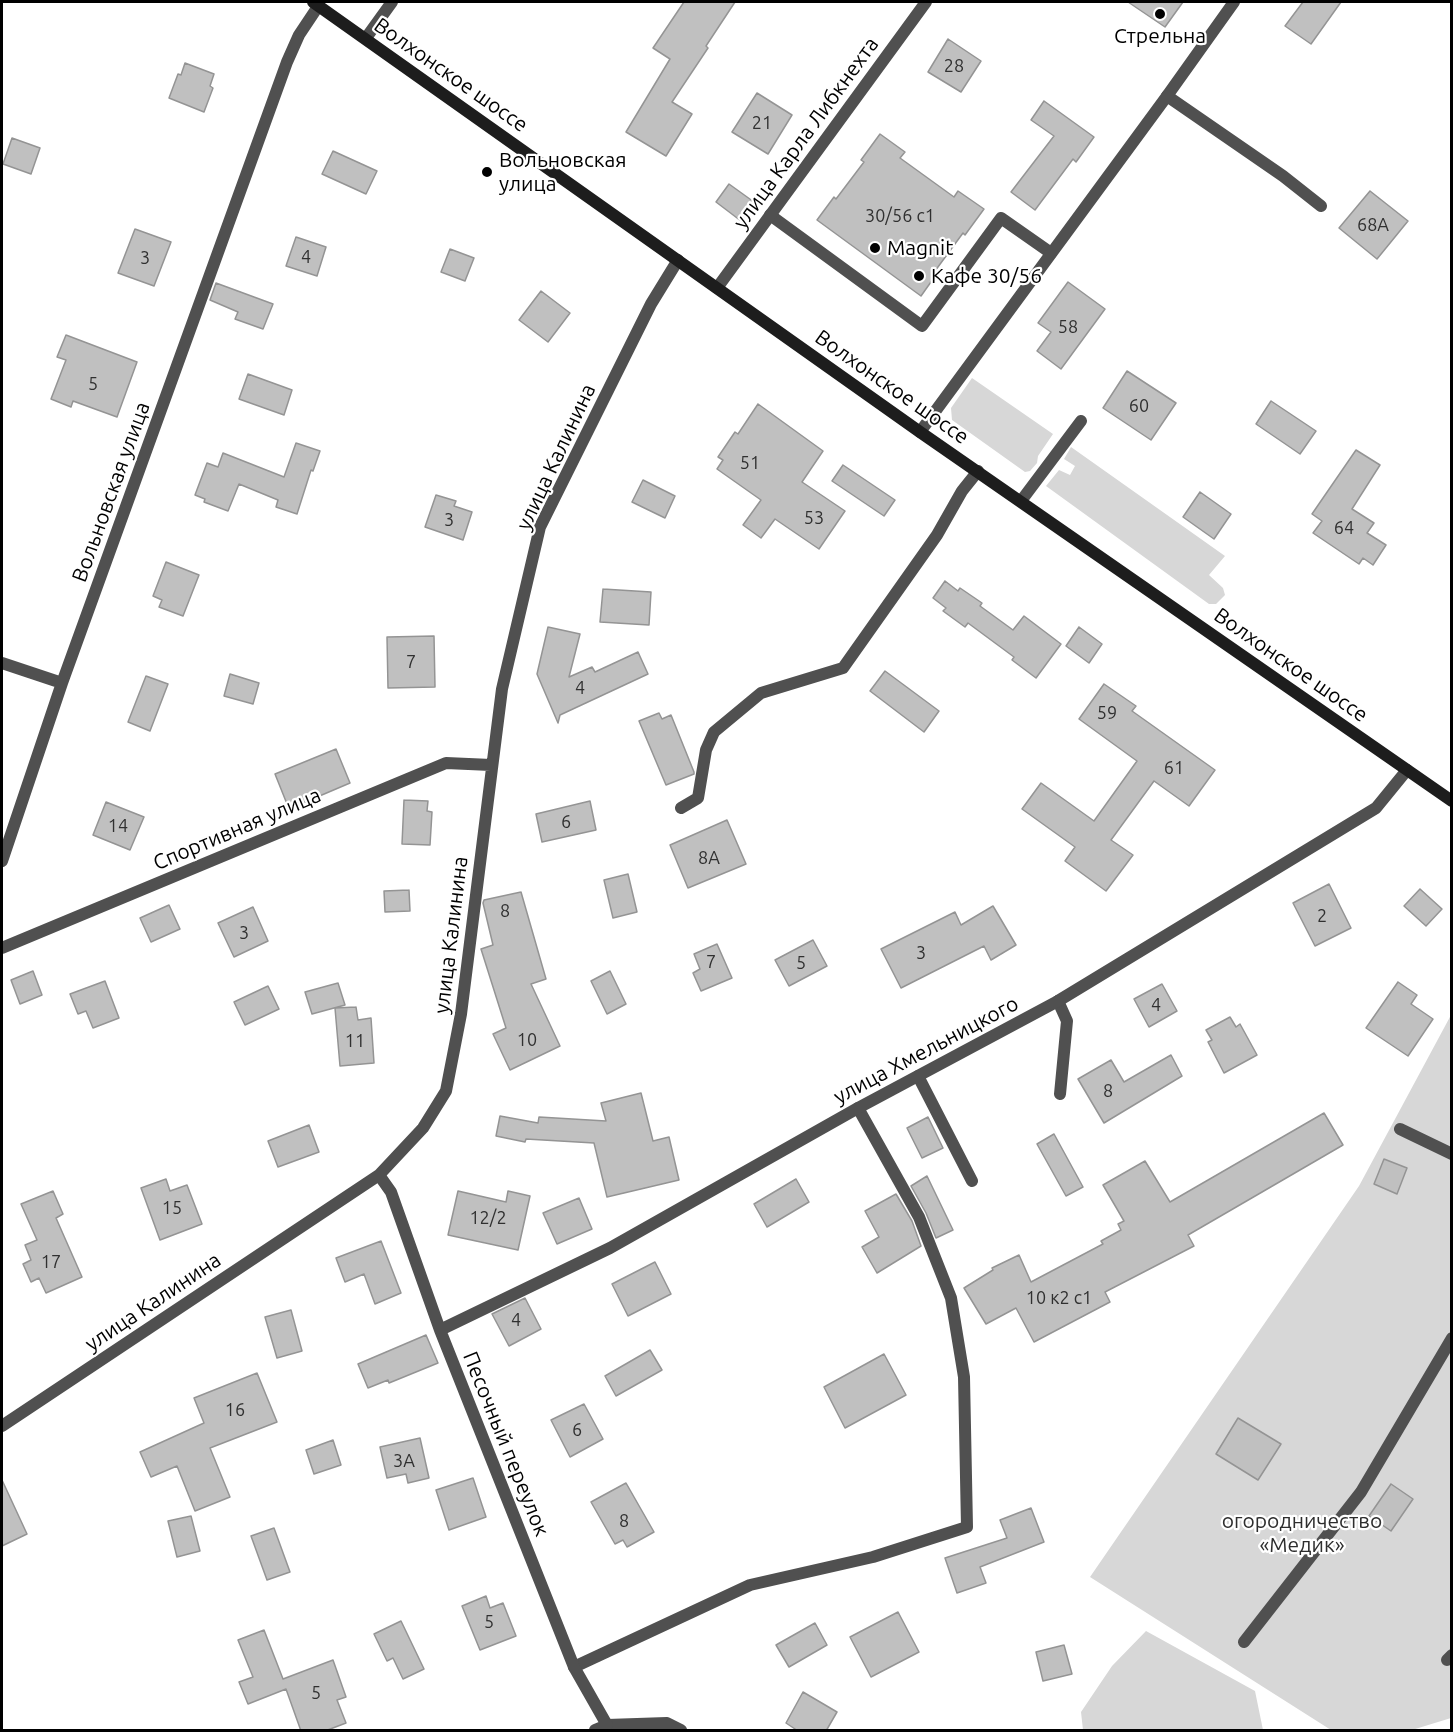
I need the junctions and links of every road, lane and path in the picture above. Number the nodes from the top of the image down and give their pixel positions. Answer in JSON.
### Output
{"nodes":[{"id":1,"x":392,"y":2,"type":"edge"},
{"id":2,"x":926,"y":2,"type":"edge"},
{"id":3,"x":1234,"y":2,"type":"edge"},
{"id":4,"x":316,"y":3,"type":"edge"},
{"id":5,"x":366,"y":38,"type":"junction"},
{"id":6,"x":1167,"y":96,"type":"junction"},
{"id":7,"x":1321,"y":206,"type":"dead end"},
{"id":8,"x":770,"y":214,"type":"junction"},
{"id":9,"x":1051,"y":253,"type":"junction"},
{"id":10,"x":678,"y":260,"type":"junction"},
{"id":11,"x":717,"y":288,"type":"junction"},
{"id":12,"x":1081,"y":422,"type":"dead end"},
{"id":13,"x":920,"y":432,"type":"junction"},
{"id":14,"x":978,"y":471,"type":"junction"},
{"id":15,"x":1022,"y":501,"type":"junction"},
{"id":16,"x":2,"y":663,"type":"edge"},
{"id":17,"x":62,"y":683,"type":"junction"},
{"id":18,"x":491,"y":765,"type":"junction"},
{"id":19,"x":1407,"y":770,"type":"junction"},
{"id":20,"x":1452,"y":801,"type":"edge"},
{"id":21,"x":681,"y":808,"type":"dead end"},
{"id":22,"x":2,"y":861,"type":"edge"},
{"id":23,"x":2,"y":948,"type":"edge"},
{"id":24,"x":1058,"y":1001,"type":"junction"},
{"id":25,"x":918,"y":1076,"type":"junction"},
{"id":26,"x":1060,"y":1094,"type":"dead end"},
{"id":27,"x":858,"y":1108,"type":"junction"},
{"id":28,"x":1400,"y":1129,"type":"dead end"},
{"id":29,"x":1452,"y":1154,"type":"edge"},
{"id":30,"x":379,"y":1175,"type":"junction"},
{"id":31,"x":972,"y":1180,"type":"dead end"},
{"id":32,"x":440,"y":1330,"type":"junction"},
{"id":33,"x":1452,"y":1338,"type":"edge"},
{"id":34,"x":2,"y":1426,"type":"edge"},
{"id":35,"x":1244,"y":1642,"type":"dead end"},
{"id":36,"x":574,"y":1667,"type":"junction"},
{"id":37,"x":607,"y":1725,"type":"junction"},
{"id":38,"x":595,"y":1731,"type":"edge"},
{"id":39,"x":681,"y":1731,"type":"edge"}],
"edges":[{"from":1,"to":5,"type":"street"},
{"from":2,"to":8,"type":"street","name":"улица Карла Либкнехта"},
{"from":3,"to":6,"type":"street"},
{"from":4,"to":5,"type":"main road","name":"Волхонское шоссе"},
{"from":4,"to":17,"type":"street","name":"Вольновская улица"},
{"from":5,"to":10,"type":"main road","name":"Волхонское шоссе"},
{"from":6,"to":7,"type":"street"},
{"from":6,"to":9,"type":"street"},
{"from":8,"to":9,"type":"street"},
{"from":8,"to":11,"type":"street","name":"улица Карла Либкнехта"},
{"from":9,"to":13,"type":"street"},
{"from":10,"to":11,"type":"main road","name":"Волхонское шоссе"},
{"from":10,"to":18,"type":"street","name":"улица Калинина"},
{"from":11,"to":13,"type":"main road","name":"Волхонское шоссе"},
{"from":12,"to":15,"type":"street"},
{"from":13,"to":14,"type":"main road","name":"Волхонское шоссе"},
{"from":14,"to":15,"type":"main road","name":"Волхонское шоссе"},
{"from":14,"to":21,"type":"street"},
{"from":15,"to":19,"type":"main road","name":"Волхонское шоссе"},
{"from":16,"to":17,"type":"street"},
{"from":17,"to":22,"type":"street","name":"Вольновская улица"},
{"from":18,"to":23,"type":"street","name":"Спортивная улица"},
{"from":18,"to":30,"type":"street","name":"улица Калинина"},
{"from":19,"to":20,"type":"main road","name":"Волхонское шоссе"},
{"from":19,"to":24,"type":"street","name":"улица Хмельницкого"},
{"from":24,"to":25,"type":"street","name":"улица Хмельницкого"},
{"from":24,"to":26,"type":"street"},
{"from":25,"to":27,"type":"street","name":"улица Хмельницкого"},
{"from":25,"to":31,"type":"street"},
{"from":27,"to":32,"type":"street","name":"улица Хмельницкого"},
{"from":27,"to":36,"type":"street"},
{"from":28,"to":29,"type":"street"},
{"from":30,"to":32,"type":"street","name":"Песочный переулок"},
{"from":30,"to":34,"type":"street","name":"улица Калинина"},
{"from":32,"to":36,"type":"street","name":"Песочный переулок"},
{"from":33,"to":35,"type":"street"},
{"from":36,"to":37,"type":"street","name":"Песочный переулок"},
{"from":37,"to":38,"type":"street"},
{"from":37,"to":39,"type":"street"}]}
